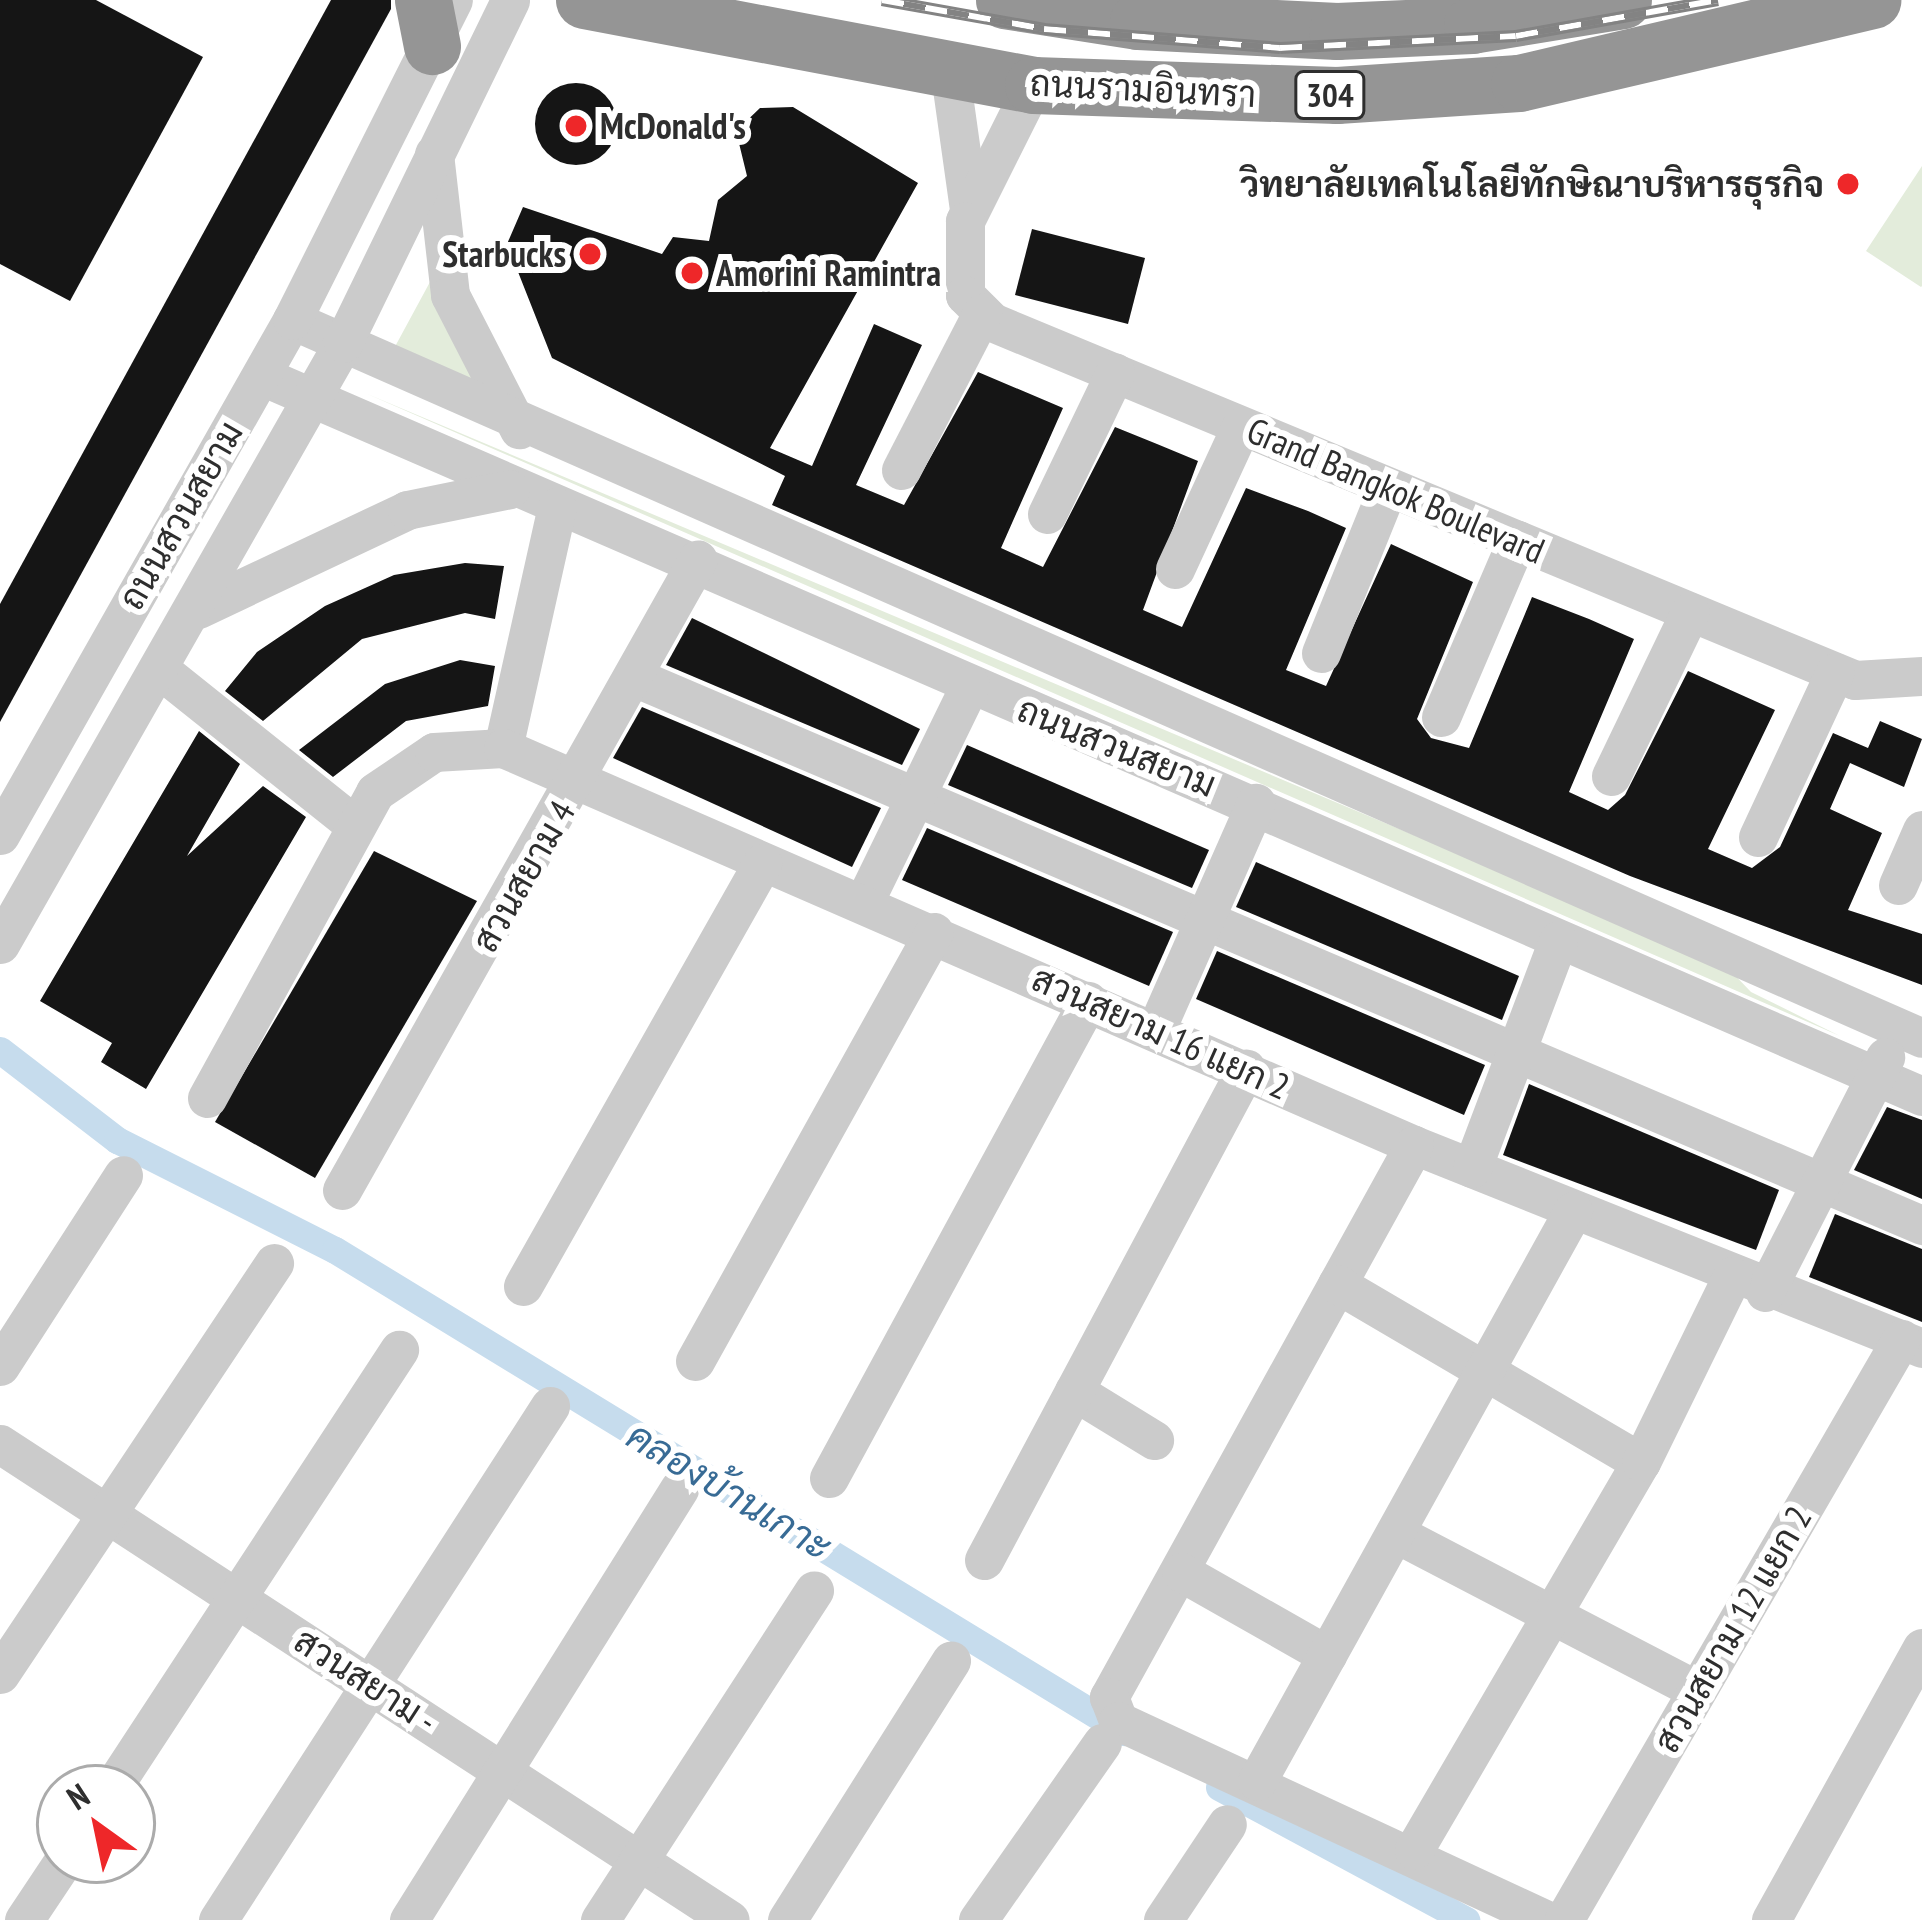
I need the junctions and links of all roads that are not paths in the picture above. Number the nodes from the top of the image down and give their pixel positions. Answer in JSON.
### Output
{"nodes":[{"id":1,"x":510,"y":0,"type":"edge"},
{"id":2,"x":584,"y":0,"type":"edge"},
{"id":3,"x":769,"y":0,"type":"edge"},
{"id":4,"x":1004,"y":0,"type":"edge"},
{"id":5,"x":1623,"y":0,"type":"edge"},
{"id":6,"x":1872,"y":0,"type":"edge"},
{"id":7,"x":651,"y":9,"type":"edge"},
{"id":8,"x":436,"y":15,"type":"edge"},
{"id":9,"x":1704,"y":38,"type":"junction"},
{"id":10,"x":1486,"y":41,"type":"junction"},
{"id":11,"x":952,"y":97,"type":"junction"},
{"id":12,"x":1019,"y":107,"type":"junction"},
{"id":13,"x":434,"y":154,"type":"junction"},
{"id":14,"x":969,"y":209,"type":"junction"},
{"id":15,"x":982,"y":313,"type":"junction"},
{"id":16,"x":292,"y":320,"type":"junction"},
{"id":17,"x":343,"y":343,"type":"junction"},
{"id":18,"x":1115,"y":374,"type":"junction"},
{"id":19,"x":262,"y":376,"type":"junction"},
{"id":20,"x":311,"y":401,"type":"junction"},
{"id":21,"x":1241,"y":426,"type":"junction"},
{"id":22,"x":519,"y":429,"type":"junction"},
{"id":23,"x":901,"y":470,"type":"dead end"},
{"id":24,"x":1388,"y":487,"type":"junction"},
{"id":25,"x":510,"y":489,"type":"junction"},
{"id":26,"x":557,"y":507,"type":"junction"},
{"id":27,"x":1047,"y":514,"type":"dead end"},
{"id":28,"x":1517,"y":540,"type":"junction"},
{"id":29,"x":698,"y":559,"type":"junction"},
{"id":30,"x":1175,"y":568,"type":"dead end"},
{"id":31,"x":196,"y":610,"type":"junction"},
{"id":32,"x":1690,"y":612,"type":"junction"},
{"id":33,"x":1321,"y":653,"type":"dead end"},
{"id":34,"x":163,"y":671,"type":"junction"},
{"id":35,"x":1834,"y":672,"type":"junction"},
{"id":36,"x":1922,"y":676,"type":"edge"},
{"id":37,"x":634,"y":677,"type":"junction"},
{"id":38,"x":970,"y":685,"type":"junction"},
{"id":39,"x":1441,"y":717,"type":"dead end"},
{"id":40,"x":503,"y":748,"type":"junction"},
{"id":41,"x":1611,"y":776,"type":"dead end"},
{"id":42,"x":578,"y":781,"type":"junction"},
{"id":43,"x":914,"y":802,"type":"junction"},
{"id":44,"x":1256,"y":803,"type":"junction"},
{"id":45,"x":352,"y":823,"type":"junction"},
{"id":46,"x":1922,"y":830,"type":"edge"},
{"id":47,"x":0,"y":835,"type":"edge"},
{"id":48,"x":1758,"y":836,"type":"dead end"},
{"id":49,"x":762,"y":863,"type":"junction"},
{"id":50,"x":1898,"y":885,"type":"dead end"},
{"id":51,"x":864,"y":902,"type":"junction"},
{"id":52,"x":1204,"y":922,"type":"junction"},
{"id":53,"x":934,"y":932,"type":"junction"},
{"id":54,"x":1558,"y":940,"type":"junction"},
{"id":55,"x":0,"y":944,"type":"edge"},
{"id":56,"x":1088,"y":1001,"type":"junction"},
{"id":57,"x":1157,"y":1027,"type":"junction"},
{"id":58,"x":1910,"y":1032,"type":"edge"},
{"id":59,"x":1514,"y":1056,"type":"junction"},
{"id":60,"x":1246,"y":1069,"type":"junction"},
{"id":61,"x":1876,"y":1079,"type":"junction"},
{"id":62,"x":1922,"y":1096,"type":"edge"},
{"id":63,"x":208,"y":1099,"type":"dead end"},
{"id":64,"x":1414,"y":1145,"type":"junction"},
{"id":65,"x":1472,"y":1168,"type":"junction"},
{"id":66,"x":123,"y":1175,"type":"dead end"},
{"id":67,"x":1820,"y":1183,"type":"junction"},
{"id":68,"x":342,"y":1190,"type":"dead end"},
{"id":69,"x":1573,"y":1211,"type":"junction"},
{"id":70,"x":1922,"y":1225,"type":"edge"},
{"id":71,"x":274,"y":1263,"type":"dead end"},
{"id":72,"x":1337,"y":1284,"type":"junction"},
{"id":73,"x":1748,"y":1284,"type":"junction"},
{"id":74,"x":523,"y":1286,"type":"dead end"},
{"id":75,"x":1912,"y":1343,"type":"edge"},
{"id":76,"x":399,"y":1350,"type":"dead end"},
{"id":77,"x":695,"y":1360,"type":"dead end"},
{"id":78,"x":0,"y":1366,"type":"edge"},
{"id":79,"x":1486,"y":1372,"type":"junction"},
{"id":80,"x":1074,"y":1391,"type":"junction"},
{"id":81,"x":550,"y":1406,"type":"dead end"},
{"id":82,"x":1154,"y":1440,"type":"dead end"},
{"id":83,"x":0,"y":1444,"type":"edge"},
{"id":84,"x":1641,"y":1462,"type":"junction"},
{"id":85,"x":829,"y":1478,"type":"dead end"},
{"id":86,"x":680,"y":1489,"type":"dead end"},
{"id":87,"x":107,"y":1513,"type":"junction"},
{"id":88,"x":1395,"y":1534,"type":"junction"},
{"id":89,"x":984,"y":1560,"type":"dead end"},
{"id":90,"x":1181,"y":1572,"type":"junction"},
{"id":91,"x":814,"y":1590,"type":"dead end"},
{"id":92,"x":238,"y":1598,"type":"junction"},
{"id":93,"x":1554,"y":1612,"type":"junction"},
{"id":94,"x":1922,"y":1648,"type":"edge"},
{"id":95,"x":1327,"y":1655,"type":"junction"},
{"id":96,"x":951,"y":1661,"type":"dead end"},
{"id":97,"x":0,"y":1674,"type":"edge"},
{"id":98,"x":371,"y":1681,"type":"junction"},
{"id":99,"x":1697,"y":1690,"type":"junction"},
{"id":100,"x":1102,"y":1743,"type":"dead end"},
{"id":101,"x":128,"y":1764,"type":"edge"},
{"id":102,"x":508,"y":1774,"type":"junction"},
{"id":103,"x":1257,"y":1781,"type":"junction"},
{"id":104,"x":1227,"y":1824,"type":"dead end"},
{"id":105,"x":1414,"y":1850,"type":"junction"},
{"id":106,"x":641,"y":1859,"type":"junction"},
{"id":107,"x":48,"y":1884,"type":"edge"},
{"id":108,"x":24,"y":1920,"type":"edge"},
{"id":109,"x":218,"y":1920,"type":"edge"},
{"id":110,"x":410,"y":1920,"type":"edge"},
{"id":111,"x":600,"y":1920,"type":"edge"},
{"id":112,"x":730,"y":1920,"type":"edge"},
{"id":113,"x":787,"y":1920,"type":"edge"},
{"id":114,"x":978,"y":1920,"type":"edge"},
{"id":115,"x":1163,"y":1920,"type":"edge"},
{"id":116,"x":1547,"y":1920,"type":"edge"},
{"id":117,"x":1564,"y":1920,"type":"edge"},
{"id":118,"x":1771,"y":1920,"type":"edge"}],
"edges":[{"from":1,"to":13,"type":"street","name":"ถนนสวนสยาม"},
{"from":2,"to":7,"type":"highway","name":"ถนนรามอินทรา","number":"304"},
{"from":3,"to":10,"type":"highway","name":"ถนนรามอินทรา","number":"304"},
{"from":4,"to":10,"type":"highway","name":"ถนนรามอินทรา","number":"304"},
{"from":5,"to":10,"type":"highway","name":"ถนนรามอินทรา","number":"304"},
{"from":6,"to":9,"type":"highway","name":"ถนนรามอินทรา","number":"304"},
{"from":7,"to":11,"type":"highway","name":"ถนนรามอินทรา","number":"304"},
{"from":8,"to":16,"type":"street","name":"ถนนสวนสยาม"},
{"from":9,"to":10,"type":"highway","name":"ถนนรามอินทรา","number":"304"},
{"from":9,"to":12,"type":"highway","name":"ถนนรามอินทรา","number":"304"},
{"from":11,"to":12,"type":"highway","name":"ถนนรามอินทรา","number":"304"},
{"from":11,"to":14,"type":"street"},
{"from":12,"to":14,"type":"street"},
{"from":13,"to":17,"type":"street","name":"ถนนสวนสยาม"},
{"from":13,"to":22,"type":"street"},
{"from":14,"to":15,"type":"street"},
{"from":15,"to":18,"type":"street","name":"Grand Bangkok Boulevard"},
{"from":15,"to":23,"type":"street"},
{"from":16,"to":17,"type":"street"},
{"from":16,"to":19,"type":"street","name":"ถนนสวนสยาม"},
{"from":17,"to":20,"type":"street","name":"ถนนสวนสยาม"},
{"from":17,"to":22,"type":"street","name":"ถนนสวนสยาม"},
{"from":18,"to":21,"type":"street","name":"Grand Bangkok Boulevard"},
{"from":18,"to":27,"type":"street"},
{"from":19,"to":20,"type":"street"},
{"from":19,"to":47,"type":"street","name":"ถนนสวนสยาม"},
{"from":20,"to":25,"type":"street","name":"ถนนสวนสยาม"},
{"from":20,"to":31,"type":"street","name":"ถนนสวนสยาม"},
{"from":21,"to":24,"type":"street","name":"Grand Bangkok Boulevard"},
{"from":21,"to":30,"type":"street"},
{"from":22,"to":58,"type":"street","name":"ถนนสวนสยาม"},
{"from":24,"to":28,"type":"street","name":"Grand Bangkok Boulevard"},
{"from":24,"to":33,"type":"street"},
{"from":25,"to":26,"type":"street","name":"ถนนสวนสยาม"},
{"from":25,"to":31,"type":"street"},
{"from":26,"to":29,"type":"street","name":"ถนนสวนสยาม"},
{"from":26,"to":40,"type":"street"},
{"from":28,"to":32,"type":"street","name":"Grand Bangkok Boulevard"},
{"from":28,"to":39,"type":"street"},
{"from":29,"to":37,"type":"street","name":"สวนสยาม 4"},
{"from":29,"to":38,"type":"street","name":"ถนนสวนสยาม"},
{"from":31,"to":34,"type":"street","name":"ถนนสวนสยาม"},
{"from":32,"to":35,"type":"street","name":"Grand Bangkok Boulevard"},
{"from":32,"to":41,"type":"street"},
{"from":34,"to":45,"type":"street"},
{"from":34,"to":55,"type":"street","name":"ถนนสวนสยาม"},
{"from":35,"to":36,"type":"street","name":"Grand Bangkok Boulevard"},
{"from":35,"to":48,"type":"street"},
{"from":37,"to":42,"type":"street","name":"สวนสยาม 4"},
{"from":37,"to":43,"type":"street"},
{"from":38,"to":43,"type":"street"},
{"from":38,"to":44,"type":"street","name":"ถนนสวนสยาม"},
{"from":40,"to":42,"type":"street","name":"สวนสยาม 16 แยก 2"},
{"from":40,"to":45,"type":"street","name":"สวนสยาม 16 แยก 2"},
{"from":42,"to":49,"type":"street","name":"สวนสยาม 16 แยก 2"},
{"from":42,"to":68,"type":"street","name":"สวนสยาม 4"},
{"from":43,"to":51,"type":"street"},
{"from":43,"to":52,"type":"street"},
{"from":44,"to":52,"type":"street"},
{"from":44,"to":54,"type":"street","name":"ถนนสวนสยาม"},
{"from":45,"to":63,"type":"street"},
{"from":46,"to":50,"type":"street"},
{"from":49,"to":51,"type":"street","name":"สวนสยาม 16 แยก 2"},
{"from":49,"to":74,"type":"street"},
{"from":51,"to":53,"type":"street","name":"สวนสยาม 16 แยก 2"},
{"from":52,"to":57,"type":"street"},
{"from":52,"to":59,"type":"street"},
{"from":53,"to":56,"type":"street","name":"สวนสยาม 16 แยก 2"},
{"from":53,"to":77,"type":"street"},
{"from":54,"to":59,"type":"street"},
{"from":54,"to":61,"type":"street","name":"ถนนสวนสยาม"},
{"from":56,"to":57,"type":"street","name":"สวนสยาม 16 แยก 2"},
{"from":56,"to":85,"type":"street"},
{"from":57,"to":60,"type":"street","name":"สวนสยาม 16 แยก 2"},
{"from":58,"to":61,"type":"street"},
{"from":59,"to":65,"type":"street"},
{"from":59,"to":67,"type":"street"},
{"from":60,"to":64,"type":"street","name":"สวนสยาม 16 แยก 2"},
{"from":60,"to":80,"type":"street"},
{"from":61,"to":62,"type":"street","name":"ถนนสวนสยาม"},
{"from":61,"to":67,"type":"street"},
{"from":64,"to":65,"type":"street","name":"สวนสยาม 16 แยก 2"},
{"from":64,"to":72,"type":"street"},
{"from":65,"to":69,"type":"street","name":"สวนสยาม 16 แยก 2"},
{"from":66,"to":78,"type":"street"},
{"from":67,"to":70,"type":"street"},
{"from":67,"to":73,"type":"street"},
{"from":69,"to":73,"type":"street","name":"สวนสยาม 16 แยก 2"},
{"from":69,"to":79,"type":"street"},
{"from":71,"to":87,"type":"street"},
{"from":72,"to":79,"type":"street"},
{"from":72,"to":90,"type":"street"},
{"from":73,"to":75,"type":"street","name":"สวนสยาม 16 แยก 2"},
{"from":73,"to":84,"type":"street"},
{"from":75,"to":99,"type":"street","name":"สวนสยาม 12 แยก 2"},
{"from":76,"to":92,"type":"street"},
{"from":79,"to":84,"type":"street"},
{"from":79,"to":88,"type":"street"},
{"from":80,"to":82,"type":"street"},
{"from":80,"to":89,"type":"street"},
{"from":81,"to":98,"type":"street"},
{"from":83,"to":87,"type":"street","name":"สวนสยาม -"},
{"from":84,"to":93,"type":"street"},
{"from":86,"to":102,"type":"street"},
{"from":87,"to":92,"type":"street","name":"สวนสยาม -"},
{"from":87,"to":97,"type":"street"},
{"from":88,"to":93,"type":"street"},
{"from":88,"to":95,"type":"street"},
{"from":90,"to":95,"type":"street"},
{"from":90,"to":103,"type":"street"},
{"from":91,"to":106,"type":"street"},
{"from":92,"to":98,"type":"street","name":"สวนสยาม -"},
{"from":92,"to":101,"type":"street"},
{"from":93,"to":99,"type":"street"},
{"from":93,"to":105,"type":"street"},
{"from":94,"to":118,"type":"street"},
{"from":95,"to":103,"type":"street"},
{"from":96,"to":113,"type":"street"},
{"from":98,"to":102,"type":"street","name":"สวนสยาม -"},
{"from":98,"to":109,"type":"street"},
{"from":99,"to":117,"type":"street","name":"สวนสยาม 12 แยก 2"},
{"from":100,"to":114,"type":"street"},
{"from":102,"to":106,"type":"street","name":"สวนสยาม -"},
{"from":102,"to":110,"type":"street"},
{"from":103,"to":105,"type":"street"},
{"from":104,"to":115,"type":"street"},
{"from":105,"to":116,"type":"street"},
{"from":106,"to":111,"type":"street"},
{"from":106,"to":112,"type":"street","name":"สวนสยาม -"},
{"from":107,"to":108,"type":"street"}]}
